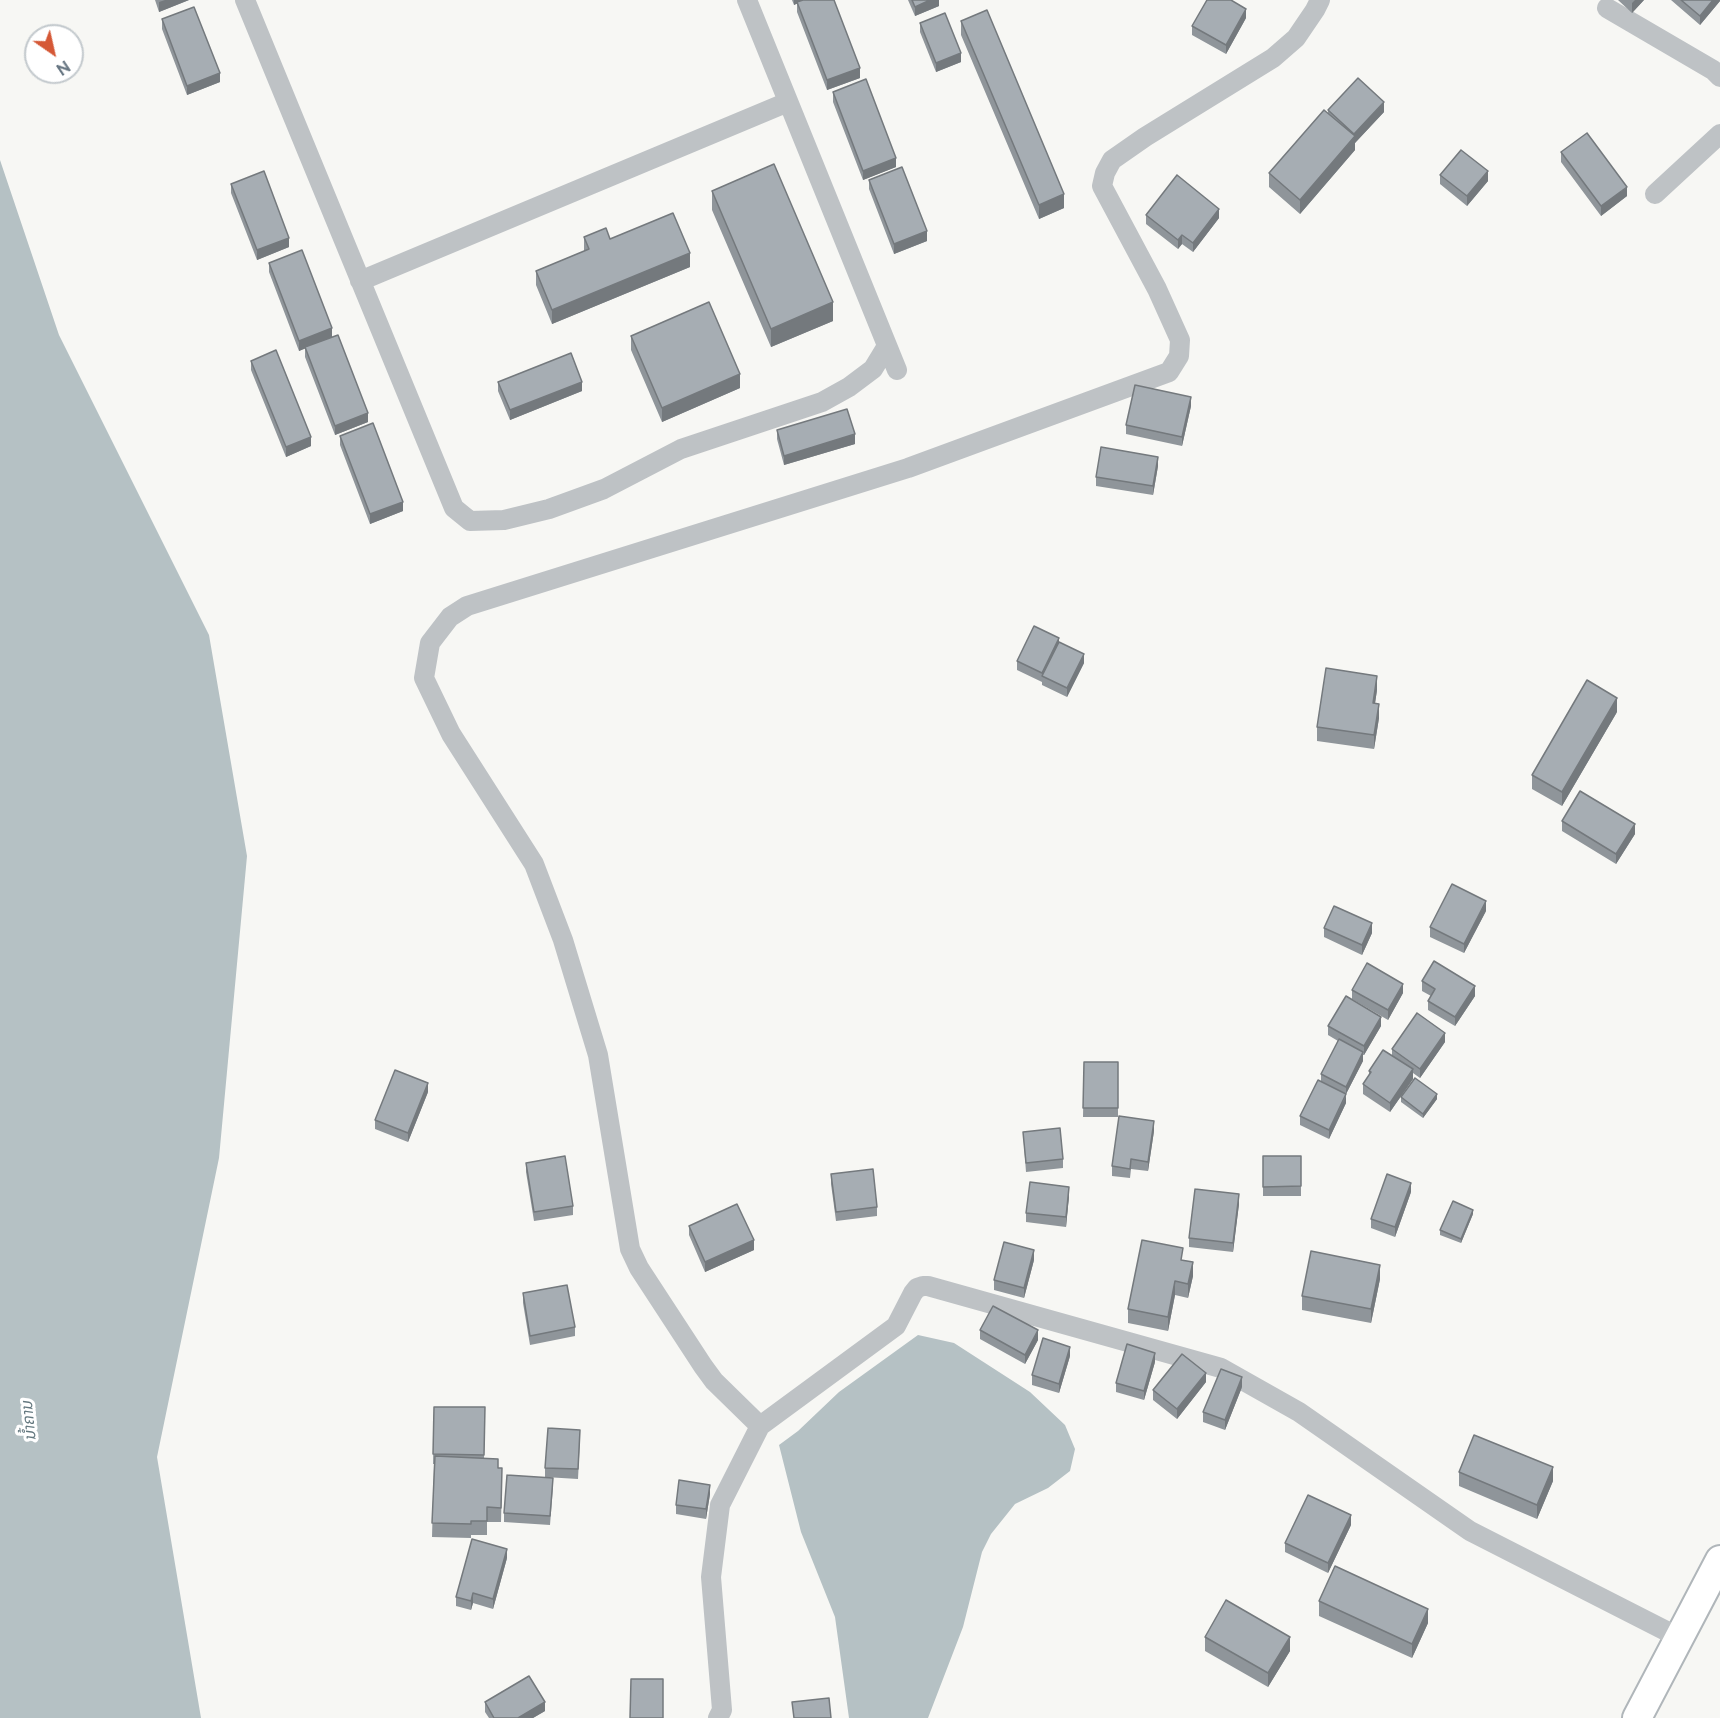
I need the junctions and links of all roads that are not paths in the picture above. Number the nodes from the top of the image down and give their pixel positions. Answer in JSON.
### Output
{"nodes":[{"id":1,"x":245,"y":0,"type":"edge"},
{"id":2,"x":747,"y":0,"type":"edge"},
{"id":3,"x":1320,"y":0,"type":"edge"},
{"id":4,"x":1608,"y":8,"type":"dead end"},
{"id":5,"x":1720,"y":77,"type":"edge"},
{"id":6,"x":788,"y":102,"type":"junction"},
{"id":7,"x":1720,"y":134,"type":"edge"},
{"id":8,"x":1655,"y":194,"type":"dead end"},
{"id":9,"x":360,"y":281,"type":"junction"},
{"id":10,"x":887,"y":346,"type":"junction"},
{"id":11,"x":897,"y":370,"type":"dead end"},
{"id":12,"x":760,"y":1426,"type":"junction"},
{"id":13,"x":1720,"y":1560,"type":"edge"},
{"id":14,"x":1680,"y":1638,"type":"junction"},
{"id":15,"x":718,"y":1718,"type":"edge"},
{"id":16,"x":1637,"y":1718,"type":"edge"}],
"edges":[{"from":1,"to":9,"type":"street"},
{"from":2,"to":6,"type":"street"},
{"from":3,"to":12,"type":"street"},
{"from":4,"to":5,"type":"street"},
{"from":6,"to":9,"type":"street"},
{"from":6,"to":10,"type":"street"},
{"from":7,"to":8,"type":"street"},
{"from":9,"to":10,"type":"street"},
{"from":10,"to":11,"type":"street"},
{"from":12,"to":14,"type":"street"},
{"from":12,"to":15,"type":"street"},
{"from":13,"to":14,"type":"street"},
{"from":14,"to":16,"type":"street"}]}
